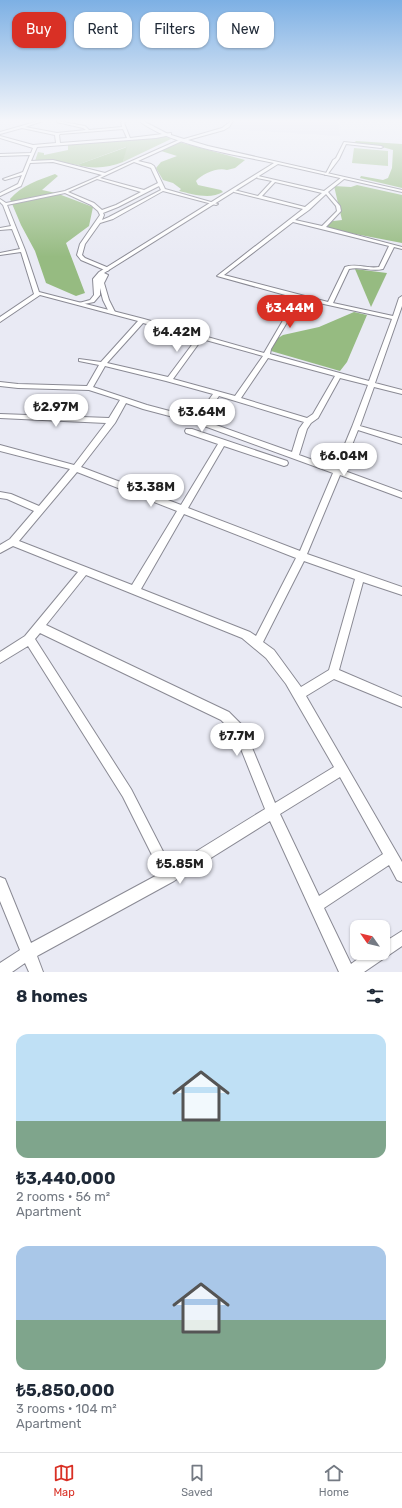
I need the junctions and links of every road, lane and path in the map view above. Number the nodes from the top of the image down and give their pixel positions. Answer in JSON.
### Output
{"nodes":[{"id":1,"x":28,"y":166,"type":"edge"},
{"id":2,"x":74,"y":166,"type":"edge"},
{"id":3,"x":119,"y":166,"type":"edge"},
{"id":4,"x":151,"y":166,"type":"edge"},
{"id":5,"x":272,"y":166,"type":"edge"},
{"id":6,"x":274,"y":166,"type":"edge"},
{"id":7,"x":289,"y":166,"type":"edge"},
{"id":8,"x":331,"y":166,"type":"edge"},
{"id":9,"x":26,"y":173,"type":"junction"},
{"id":10,"x":327,"y":173,"type":"junction"},
{"id":11,"x":104,"y":174,"type":"junction"},
{"id":12,"x":0,"y":177,"type":"edge"},
{"id":13,"x":258,"y":177,"type":"junction"},
{"id":14,"x":96,"y":178,"type":"junction"},
{"id":15,"x":343,"y":178,"type":"junction"},
{"id":16,"x":5,"y":179,"type":"junction"},
{"id":17,"x":274,"y":180,"type":"junction"},
{"id":18,"x":161,"y":183,"type":"junction"},
{"id":19,"x":20,"y":184,"type":"junction"},
{"id":20,"x":163,"y":190,"type":"junction"},
{"id":21,"x":402,"y":190,"type":"edge"},
{"id":22,"x":235,"y":191,"type":"junction"},
{"id":23,"x":66,"y":192,"type":"junction"},
{"id":24,"x":145,"y":192,"type":"junction"},
{"id":25,"x":326,"y":192,"type":"junction"},
{"id":26,"x":0,"y":195,"type":"edge"},
{"id":27,"x":259,"y":197,"type":"junction"},
{"id":28,"x":0,"y":200,"type":"edge"},
{"id":29,"x":214,"y":203,"type":"junction"},
{"id":30,"x":6,"y":206,"type":"junction"},
{"id":31,"x":307,"y":208,"type":"junction"},
{"id":32,"x":0,"y":209,"type":"edge"},
{"id":33,"x":101,"y":212,"type":"junction"},
{"id":34,"x":292,"y":220,"type":"junction"},
{"id":35,"x":99,"y":222,"type":"junction"},
{"id":36,"x":14,"y":227,"type":"junction"},
{"id":37,"x":323,"y":228,"type":"junction"},
{"id":38,"x":0,"y":229,"type":"edge"},
{"id":39,"x":392,"y":246,"type":"junction"},
{"id":40,"x":402,"y":248,"type":"edge"},
{"id":41,"x":23,"y":250,"type":"junction"},
{"id":42,"x":0,"y":254,"type":"edge"},
{"id":43,"x":107,"y":269,"type":"junction"},
{"id":44,"x":37,"y":293,"type":"junction"},
{"id":45,"x":299,"y":297,"type":"junction"},
{"id":46,"x":402,"y":298,"type":"edge"},
{"id":47,"x":330,"y":303,"type":"junction"},
{"id":48,"x":81,"y":304,"type":"junction"},
{"id":49,"x":112,"y":312,"type":"junction"},
{"id":50,"x":395,"y":318,"type":"junction"},
{"id":51,"x":0,"y":320,"type":"edge"},
{"id":52,"x":142,"y":320,"type":"junction"},
{"id":53,"x":200,"y":337,"type":"junction"},
{"id":54,"x":266,"y":356,"type":"junction"},
{"id":55,"x":81,"y":360,"type":"dead end"},
{"id":56,"x":103,"y":364,"type":"junction"},
{"id":57,"x":338,"y":376,"type":"junction"},
{"id":58,"x":169,"y":380,"type":"junction"},
{"id":59,"x":0,"y":384,"type":"edge"},
{"id":60,"x":371,"y":384,"type":"junction"},
{"id":61,"x":89,"y":388,"type":"junction"},
{"id":62,"x":402,"y":392,"type":"edge"},
{"id":63,"x":217,"y":393,"type":"junction"},
{"id":64,"x":237,"y":399,"type":"junction"},
{"id":65,"x":124,"y":400,"type":"junction"},
{"id":66,"x":0,"y":416,"type":"edge"},
{"id":67,"x":112,"y":420,"type":"junction"},
{"id":68,"x":198,"y":421,"type":"junction"},
{"id":69,"x":308,"y":421,"type":"junction"},
{"id":70,"x":356,"y":427,"type":"junction"},
{"id":71,"x":188,"y":431,"type":"dead end"},
{"id":72,"x":402,"y":441,"type":"edge"},
{"id":73,"x":222,"y":443,"type":"junction"},
{"id":74,"x":0,"y":448,"type":"edge"},
{"id":75,"x":295,"y":455,"type":"junction"},
{"id":76,"x":284,"y":463,"type":"dead end"},
{"id":77,"x":76,"y":468,"type":"junction"},
{"id":78,"x":336,"y":470,"type":"junction"},
{"id":79,"x":0,"y":495,"type":"edge"},
{"id":80,"x":402,"y":495,"type":"edge"},
{"id":81,"x":40,"y":510,"type":"junction"},
{"id":82,"x":183,"y":510,"type":"junction"},
{"id":83,"x":13,"y":542,"type":"junction"},
{"id":84,"x":0,"y":549,"type":"edge"},
{"id":85,"x":302,"y":556,"type":"junction"},
{"id":86,"x":84,"y":571,"type":"junction"},
{"id":87,"x":360,"y":577,"type":"junction"},
{"id":88,"x":134,"y":591,"type":"junction"},
{"id":89,"x":402,"y":592,"type":"edge"},
{"id":90,"x":39,"y":627,"type":"junction"},
{"id":91,"x":29,"y":639,"type":"junction"},
{"id":92,"x":257,"y":644,"type":"junction"},
{"id":93,"x":0,"y":658,"type":"edge"},
{"id":94,"x":334,"y":673,"type":"junction"},
{"id":95,"x":299,"y":694,"type":"junction"},
{"id":96,"x":402,"y":702,"type":"edge"},
{"id":97,"x":341,"y":769,"type":"junction"},
{"id":98,"x":272,"y":812,"type":"junction"},
{"id":99,"x":391,"y":856,"type":"junction"},
{"id":100,"x":402,"y":875,"type":"edge"},
{"id":101,"x":169,"y":876,"type":"junction"},
{"id":102,"x":0,"y":884,"type":"edge"},
{"id":103,"x":316,"y":906,"type":"junction"},
{"id":104,"x":402,"y":938,"type":"edge"},
{"id":105,"x":390,"y":946,"type":"edge"},
{"id":106,"x":28,"y":952,"type":"junction"},
{"id":107,"x":369,"y":960,"type":"edge"},
{"id":108,"x":0,"y":971,"type":"edge"},
{"id":109,"x":36,"y":972,"type":"edge"},
{"id":110,"x":347,"y":972,"type":"edge"},
{"id":111,"x":351,"y":972,"type":"edge"}],
"edges":[{"from":1,"to":9,"type":"street"},
{"from":2,"to":11,"type":"street"},
{"from":3,"to":11,"type":"street"},
{"from":4,"to":18,"type":"street"},
{"from":5,"to":29,"type":"street"},
{"from":6,"to":13,"type":"street"},
{"from":7,"to":10,"type":"street"},
{"from":8,"to":10,"type":"street"},
{"from":9,"to":16,"type":"street"},
{"from":9,"to":19,"type":"street"},
{"from":10,"to":15,"type":"street"},
{"from":10,"to":21,"type":"street"},
{"from":11,"to":14,"type":"street"},
{"from":12,"to":16,"type":"street"},
{"from":13,"to":17,"type":"street"},
{"from":13,"to":22,"type":"street"},
{"from":14,"to":23,"type":"street"},
{"from":14,"to":24,"type":"street"},
{"from":15,"to":21,"type":"street"},
{"from":15,"to":25,"type":"street"},
{"from":16,"to":19,"type":"street"},
{"from":17,"to":25,"type":"street"},
{"from":17,"to":27,"type":"street"},
{"from":18,"to":20,"type":"street"},
{"from":18,"to":24,"type":"street"},
{"from":19,"to":26,"type":"street"},
{"from":20,"to":29,"type":"street"},
{"from":20,"to":35,"type":"street"},
{"from":22,"to":27,"type":"street"},
{"from":22,"to":29,"type":"street"},
{"from":23,"to":30,"type":"street"},
{"from":23,"to":33,"type":"street"},
{"from":24,"to":33,"type":"street"},
{"from":25,"to":31,"type":"street"},
{"from":25,"to":37,"type":"street"},
{"from":27,"to":31,"type":"street"},
{"from":28,"to":30,"type":"street"},
{"from":29,"to":43,"type":"street"},
{"from":29,"to":49,"type":"street"},
{"from":30,"to":32,"type":"street"},
{"from":30,"to":36,"type":"street"},
{"from":31,"to":34,"type":"street"},
{"from":33,"to":35,"type":"street"},
{"from":34,"to":37,"type":"street"},
{"from":34,"to":45,"type":"street"},
{"from":35,"to":43,"type":"street"},
{"from":36,"to":38,"type":"street"},
{"from":36,"to":41,"type":"street"},
{"from":37,"to":39,"type":"street"},
{"from":39,"to":40,"type":"street"},
{"from":39,"to":47,"type":"street"},
{"from":41,"to":42,"type":"street"},
{"from":41,"to":44,"type":"street"},
{"from":43,"to":48,"type":"street"},
{"from":44,"to":48,"type":"street"},
{"from":44,"to":51,"type":"street"},
{"from":45,"to":47,"type":"street"},
{"from":45,"to":54,"type":"street"},
{"from":46,"to":50,"type":"street"},
{"from":47,"to":50,"type":"street"},
{"from":48,"to":49,"type":"street"},
{"from":49,"to":52,"type":"street"},
{"from":50,"to":60,"type":"street"},
{"from":52,"to":53,"type":"street"},
{"from":52,"to":56,"type":"street"},
{"from":53,"to":54,"type":"street"},
{"from":53,"to":58,"type":"street"},
{"from":54,"to":57,"type":"street"},
{"from":54,"to":64,"type":"street"},
{"from":55,"to":56,"type":"street"},
{"from":56,"to":58,"type":"street"},
{"from":56,"to":61,"type":"street"},
{"from":57,"to":60,"type":"street"},
{"from":57,"to":69,"type":"street"},
{"from":58,"to":63,"type":"street"},
{"from":59,"to":61,"type":"street"},
{"from":60,"to":62,"type":"street"},
{"from":60,"to":70,"type":"street"},
{"from":61,"to":65,"type":"street"},
{"from":63,"to":64,"type":"street"},
{"from":63,"to":68,"type":"street"},
{"from":64,"to":69,"type":"street"},
{"from":65,"to":67,"type":"street"},
{"from":65,"to":68,"type":"street"},
{"from":66,"to":67,"type":"street"},
{"from":67,"to":77,"type":"street"},
{"from":68,"to":75,"type":"street"},
{"from":69,"to":75,"type":"street"},
{"from":70,"to":72,"type":"street"},
{"from":70,"to":78,"type":"street"},
{"from":71,"to":73,"type":"street"},
{"from":73,"to":76,"type":"street"},
{"from":73,"to":82,"type":"street"},
{"from":74,"to":77,"type":"street"},
{"from":75,"to":78,"type":"street"},
{"from":77,"to":81,"type":"street"},
{"from":77,"to":82,"type":"street"},
{"from":78,"to":80,"type":"street"},
{"from":78,"to":85,"type":"street"},
{"from":79,"to":81,"type":"street"},
{"from":81,"to":83,"type":"street"},
{"from":82,"to":85,"type":"street"},
{"from":82,"to":88,"type":"street"},
{"from":83,"to":84,"type":"street"},
{"from":83,"to":86,"type":"street"},
{"from":85,"to":87,"type":"street"},
{"from":85,"to":92,"type":"street"},
{"from":86,"to":88,"type":"street"},
{"from":86,"to":90,"type":"street"},
{"from":87,"to":89,"type":"street"},
{"from":87,"to":94,"type":"street"},
{"from":88,"to":92,"type":"street"},
{"from":90,"to":91,"type":"street"},
{"from":90,"to":98,"type":"street"},
{"from":91,"to":93,"type":"street"},
{"from":91,"to":101,"type":"street"},
{"from":92,"to":95,"type":"street"},
{"from":94,"to":95,"type":"street"},
{"from":94,"to":96,"type":"street"},
{"from":95,"to":97,"type":"street"},
{"from":97,"to":98,"type":"street"},
{"from":97,"to":99,"type":"street"},
{"from":98,"to":101,"type":"street"},
{"from":98,"to":103,"type":"street"},
{"from":99,"to":100,"type":"street"},
{"from":99,"to":103,"type":"street"},
{"from":101,"to":106,"type":"street"},
{"from":102,"to":106,"type":"street"},
{"from":103,"to":110,"type":"street"},
{"from":104,"to":105,"type":"street"},
{"from":106,"to":108,"type":"street"},
{"from":106,"to":109,"type":"street"},
{"from":107,"to":111,"type":"street"}]}
